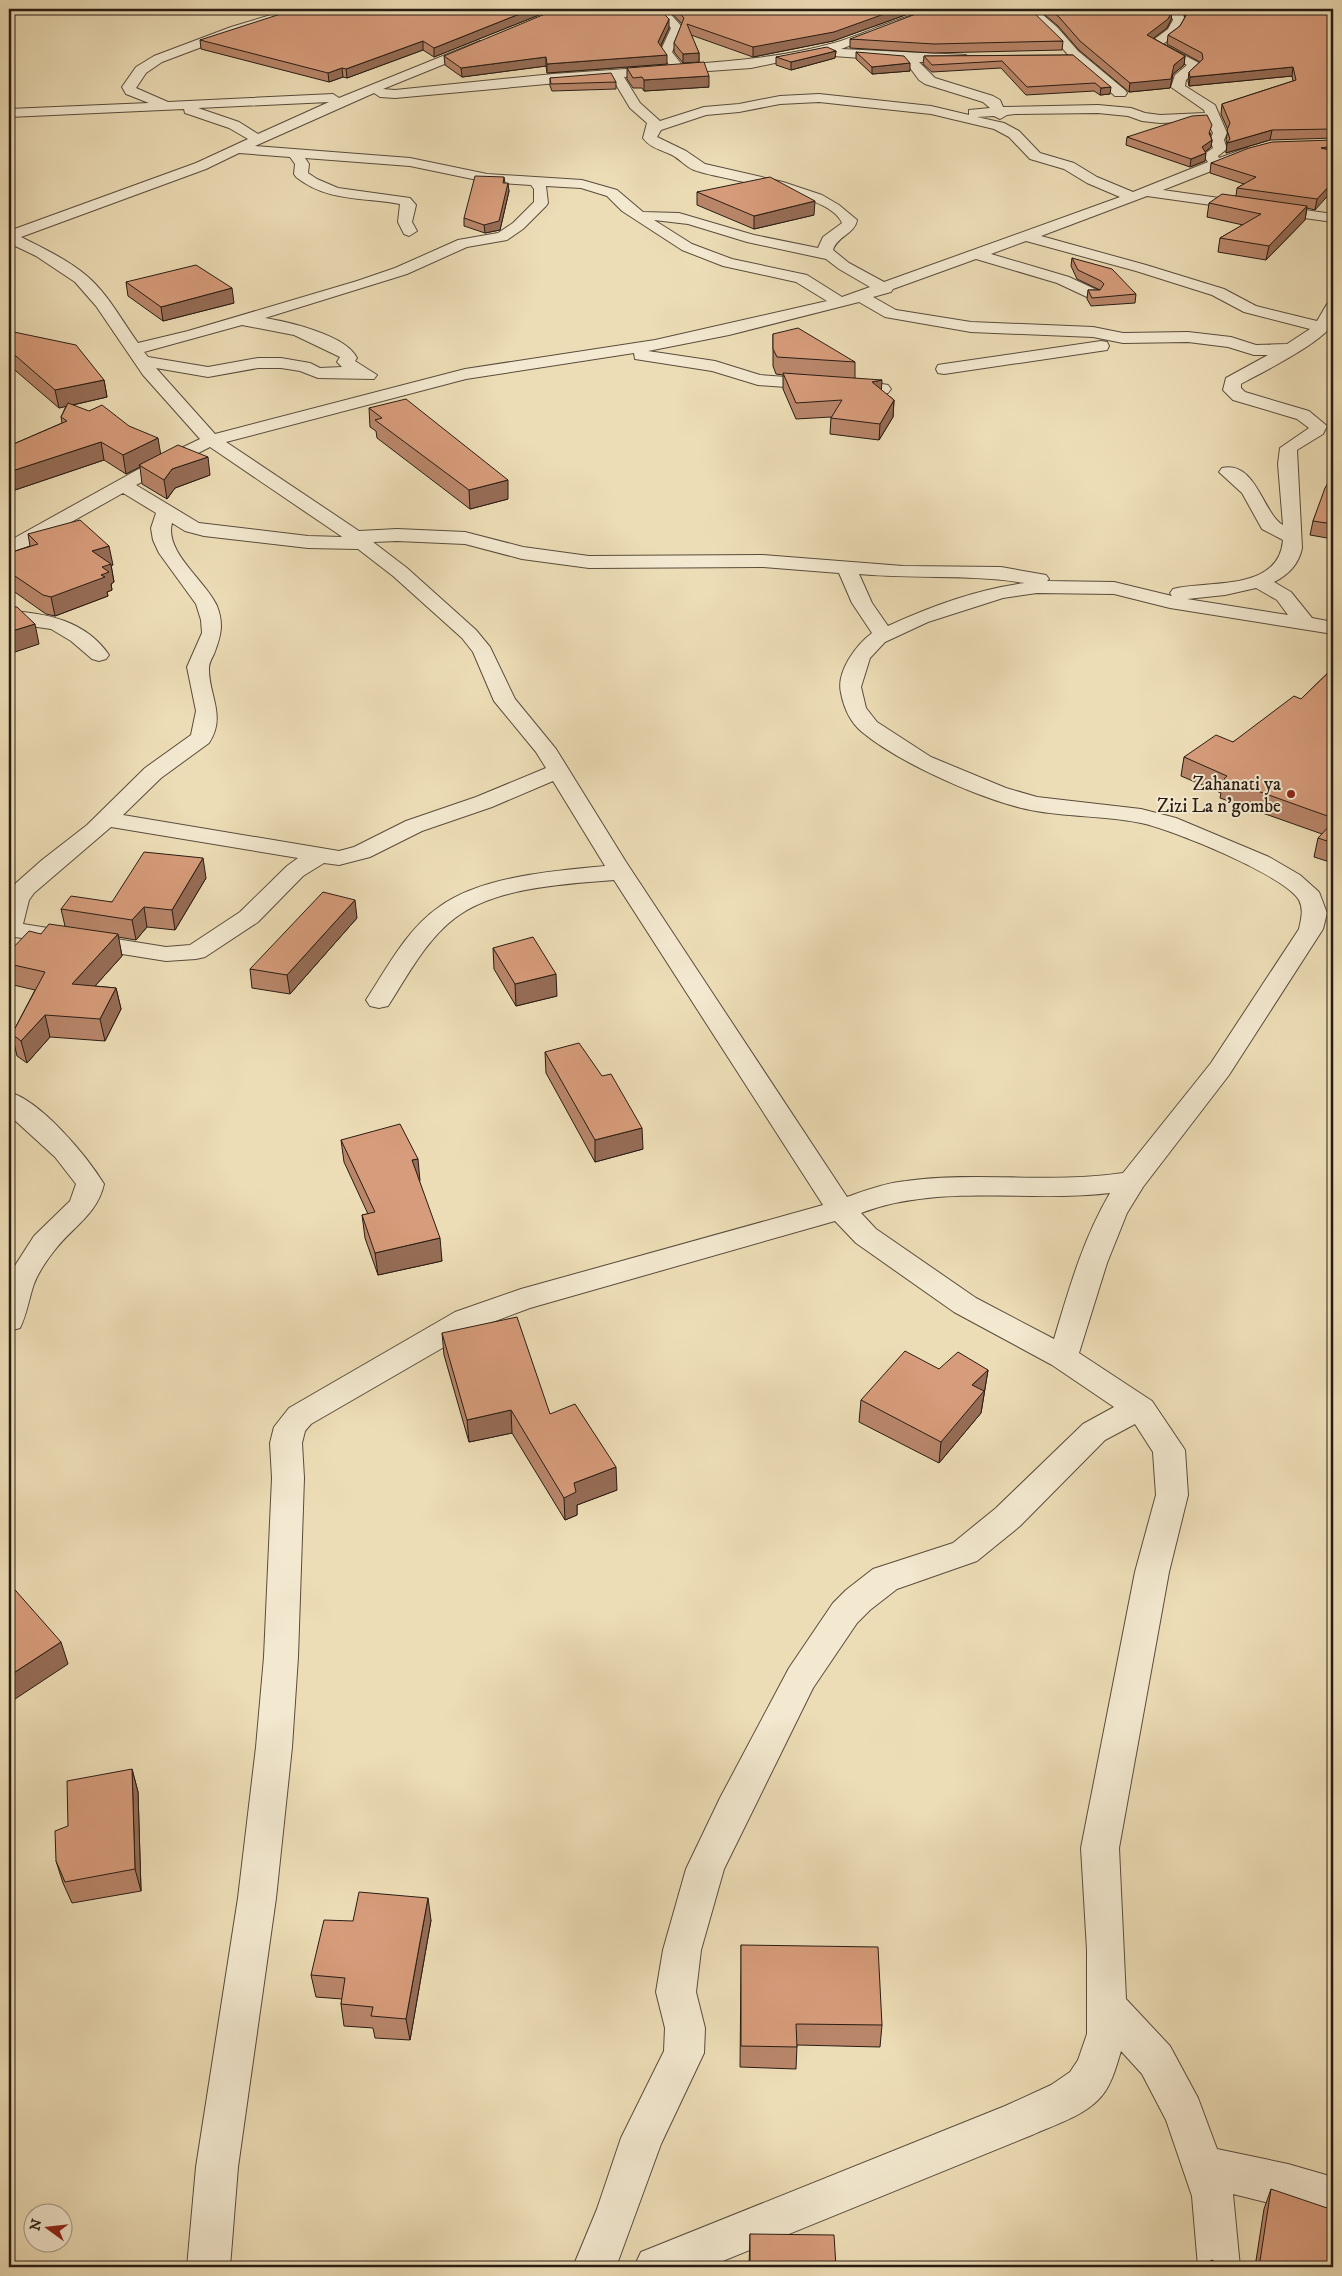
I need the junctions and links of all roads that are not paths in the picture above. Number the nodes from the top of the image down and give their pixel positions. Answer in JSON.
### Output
{"nodes":[{"id":1,"x":303,"y":9,"type":"edge"},
{"id":2,"x":660,"y":9,"type":"edge"},
{"id":3,"x":949,"y":9,"type":"edge"},
{"id":4,"x":1029,"y":9,"type":"edge"},
{"id":5,"x":1175,"y":9,"type":"edge"},
{"id":6,"x":497,"y":38,"type":"edge"},
{"id":7,"x":809,"y":52,"type":"junction"},
{"id":8,"x":908,"y":56,"type":"junction"},
{"id":9,"x":1056,"y":56,"type":"edge"},
{"id":10,"x":1075,"y":56,"type":"junction"},
{"id":11,"x":978,"y":58,"type":"edge"},
{"id":12,"x":679,"y":70,"type":"junction"},
{"id":13,"x":616,"y":74,"type":"junction"},
{"id":14,"x":366,"y":91,"type":"junction"},
{"id":15,"x":1120,"y":93,"type":"dead end"},
{"id":16,"x":352,"y":97,"type":"junction"},
{"id":17,"x":170,"y":105,"type":"junction"},
{"id":18,"x":940,"y":112,"type":"junction"},
{"id":19,"x":1000,"y":112,"type":"junction"},
{"id":20,"x":9,"y":113,"type":"edge"},
{"id":21,"x":1212,"y":117,"type":"junction"},
{"id":22,"x":999,"y":126,"type":"junction"},
{"id":23,"x":655,"y":127,"type":"junction"},
{"id":24,"x":257,"y":139,"type":"junction"},
{"id":25,"x":1260,"y":148,"type":"edge"},
{"id":26,"x":238,"y":149,"type":"junction"},
{"id":27,"x":294,"y":152,"type":"junction"},
{"id":28,"x":1216,"y":164,"type":"junction"},
{"id":29,"x":536,"y":181,"type":"junction"},
{"id":30,"x":1137,"y":194,"type":"junction"},
{"id":31,"x":640,"y":217,"type":"junction"},
{"id":32,"x":1333,"y":218,"type":"edge"},
{"id":33,"x":409,"y":231,"type":"dead end"},
{"id":34,"x":9,"y":236,"type":"edge"},
{"id":35,"x":1028,"y":237,"type":"junction"},
{"id":36,"x":828,"y":255,"type":"junction"},
{"id":37,"x":977,"y":255,"type":"junction"},
{"id":38,"x":885,"y":289,"type":"junction"},
{"id":39,"x":1093,"y":294,"type":"edge"},
{"id":40,"x":862,"y":297,"type":"junction"},
{"id":41,"x":840,"y":304,"type":"junction"},
{"id":42,"x":1333,"y":307,"type":"edge"},
{"id":43,"x":237,"y":322,"type":"junction"},
{"id":44,"x":1325,"y":328,"type":"edge"},
{"id":45,"x":1132,"y":337,"type":"junction"},
{"id":46,"x":1289,"y":349,"type":"junction"},
{"id":47,"x":607,"y":352,"type":"junction"},
{"id":48,"x":138,"y":355,"type":"junction"},
{"id":49,"x":944,"y":369,"type":"dead end"},
{"id":50,"x":361,"y":372,"type":"junction"},
{"id":51,"x":407,"y":389,"type":"junction"},
{"id":52,"x":882,"y":389,"type":"edge"},
{"id":53,"x":211,"y":440,"type":"junction"},
{"id":54,"x":1228,"y":472,"type":"dead end"},
{"id":55,"x":123,"y":485,"type":"junction"},
{"id":56,"x":166,"y":510,"type":"junction"},
{"id":57,"x":15,"y":525,"type":"dead end"},
{"id":58,"x":46,"y":528,"type":"junction"},
{"id":59,"x":1292,"y":536,"type":"junction"},
{"id":60,"x":358,"y":540,"type":"junction"},
{"id":61,"x":9,"y":549,"type":"edge"},
{"id":62,"x":846,"y":567,"type":"junction"},
{"id":63,"x":1258,"y":581,"type":"junction"},
{"id":64,"x":1072,"y":587,"type":"junction"},
{"id":65,"x":1142,"y":595,"type":"junction"},
{"id":66,"x":9,"y":617,"type":"edge"},
{"id":67,"x":1304,"y":622,"type":"junction"},
{"id":68,"x":1333,"y":628,"type":"edge"},
{"id":69,"x":884,"y":636,"type":"junction"},
{"id":70,"x":99,"y":655,"type":"dead end"},
{"id":71,"x":559,"y":771,"type":"junction"},
{"id":72,"x":106,"y":819,"type":"junction"},
{"id":73,"x":318,"y":856,"type":"junction"},
{"id":74,"x":621,"y":872,"type":"junction"},
{"id":75,"x":1324,"y":915,"type":"edge"},
{"id":76,"x":9,"y":929,"type":"edge"},
{"id":77,"x":379,"y":1000,"type":"dead end"},
{"id":78,"x":9,"y":1101,"type":"edge"},
{"id":79,"x":1132,"y":1181,"type":"junction"},
{"id":80,"x":841,"y":1210,"type":"junction"},
{"id":81,"x":9,"y":1320,"type":"edge"},
{"id":82,"x":1063,"y":1357,"type":"junction"},
{"id":83,"x":1141,"y":1409,"type":"junction"},
{"id":84,"x":1106,"y":2005,"type":"junction"},
{"id":85,"x":1202,"y":2166,"type":"junction"},
{"id":86,"x":1333,"y":2198,"type":"edge"},
{"id":87,"x":208,"y":2267,"type":"edge"},
{"id":88,"x":594,"y":2267,"type":"edge"},
{"id":89,"x":656,"y":2267,"type":"edge"},
{"id":90,"x":1219,"y":2267,"type":"edge"}],
"edges":[{"from":1,"to":17,"type":"street"},
{"from":2,"to":12,"type":"street"},
{"from":3,"to":7,"type":"street"},
{"from":4,"to":10,"type":"street"},
{"from":5,"to":21,"type":"street"},
{"from":6,"to":14,"type":"street"},
{"from":7,"to":8,"type":"street"},
{"from":7,"to":12,"type":"street"},
{"from":8,"to":11,"type":"street"},
{"from":8,"to":19,"type":"street"},
{"from":9,"to":10,"type":"street"},
{"from":10,"to":15,"type":"street"},
{"from":12,"to":13,"type":"street"},
{"from":13,"to":14,"type":"street"},
{"from":13,"to":23,"type":"street"},
{"from":14,"to":16,"type":"street"},
{"from":16,"to":17,"type":"street"},
{"from":16,"to":24,"type":"street"},
{"from":17,"to":20,"type":"street"},
{"from":17,"to":24,"type":"street"},
{"from":18,"to":19,"type":"street"},
{"from":18,"to":22,"type":"street"},
{"from":18,"to":23,"type":"street"},
{"from":19,"to":21,"type":"street"},
{"from":19,"to":22,"type":"street"},
{"from":21,"to":28,"type":"street"},
{"from":22,"to":30,"type":"street"},
{"from":23,"to":36,"type":"street"},
{"from":24,"to":26,"type":"street"},
{"from":25,"to":28,"type":"street"},
{"from":26,"to":27,"type":"street"},
{"from":26,"to":34,"type":"street"},
{"from":27,"to":29,"type":"street"},
{"from":27,"to":33,"type":"street"},
{"from":28,"to":30,"type":"street"},
{"from":29,"to":31,"type":"street"},
{"from":29,"to":43,"type":"street"},
{"from":30,"to":32,"type":"street"},
{"from":30,"to":35,"type":"street"},
{"from":31,"to":36,"type":"street"},
{"from":31,"to":41,"type":"street"},
{"from":34,"to":48,"type":"street"},
{"from":35,"to":37,"type":"street"},
{"from":35,"to":44,"type":"street"},
{"from":36,"to":38,"type":"street"},
{"from":37,"to":38,"type":"street"},
{"from":37,"to":39,"type":"street"},
{"from":38,"to":40,"type":"street"},
{"from":40,"to":41,"type":"street"},
{"from":40,"to":45,"type":"street"},
{"from":41,"to":47,"type":"street"},
{"from":42,"to":44,"type":"street"},
{"from":43,"to":48,"type":"street"},
{"from":43,"to":50,"type":"street"},
{"from":44,"to":46,"type":"street"},
{"from":45,"to":46,"type":"street"},
{"from":45,"to":49,"type":"street"},
{"from":46,"to":59,"type":"street"},
{"from":47,"to":51,"type":"street"},
{"from":47,"to":52,"type":"street"},
{"from":48,"to":50,"type":"street"},
{"from":48,"to":53,"type":"street"},
{"from":50,"to":51,"type":"street"},
{"from":51,"to":53,"type":"street"},
{"from":53,"to":55,"type":"street"},
{"from":53,"to":60,"type":"street"},
{"from":54,"to":59,"type":"street"},
{"from":55,"to":56,"type":"street"},
{"from":55,"to":58,"type":"street"},
{"from":56,"to":60,"type":"street"},
{"from":56,"to":72,"type":"street"},
{"from":57,"to":58,"type":"street"},
{"from":58,"to":61,"type":"street"},
{"from":59,"to":63,"type":"street"},
{"from":60,"to":62,"type":"street"},
{"from":60,"to":71,"type":"street"},
{"from":62,"to":64,"type":"street"},
{"from":62,"to":69,"type":"street"},
{"from":63,"to":65,"type":"street"},
{"from":63,"to":67,"type":"street"},
{"from":64,"to":65,"type":"street"},
{"from":64,"to":69,"type":"street"},
{"from":65,"to":67,"type":"street"},
{"from":66,"to":70,"type":"street"},
{"from":67,"to":68,"type":"street"},
{"from":69,"to":75,"type":"street"},
{"from":71,"to":73,"type":"street"},
{"from":71,"to":74,"type":"street"},
{"from":72,"to":73,"type":"street"},
{"from":72,"to":76,"type":"street"},
{"from":73,"to":76,"type":"street"},
{"from":74,"to":77,"type":"street"},
{"from":74,"to":80,"type":"street"},
{"from":75,"to":79,"type":"street"},
{"from":78,"to":81,"type":"street"},
{"from":79,"to":80,"type":"street"},
{"from":79,"to":82,"type":"street"},
{"from":80,"to":82,"type":"street"},
{"from":80,"to":87,"type":"street"},
{"from":82,"to":83,"type":"street"},
{"from":83,"to":84,"type":"street"},
{"from":83,"to":88,"type":"street"},
{"from":84,"to":85,"type":"street"},
{"from":84,"to":89,"type":"street"},
{"from":85,"to":86,"type":"street"},
{"from":85,"to":90,"type":"street"}]}
